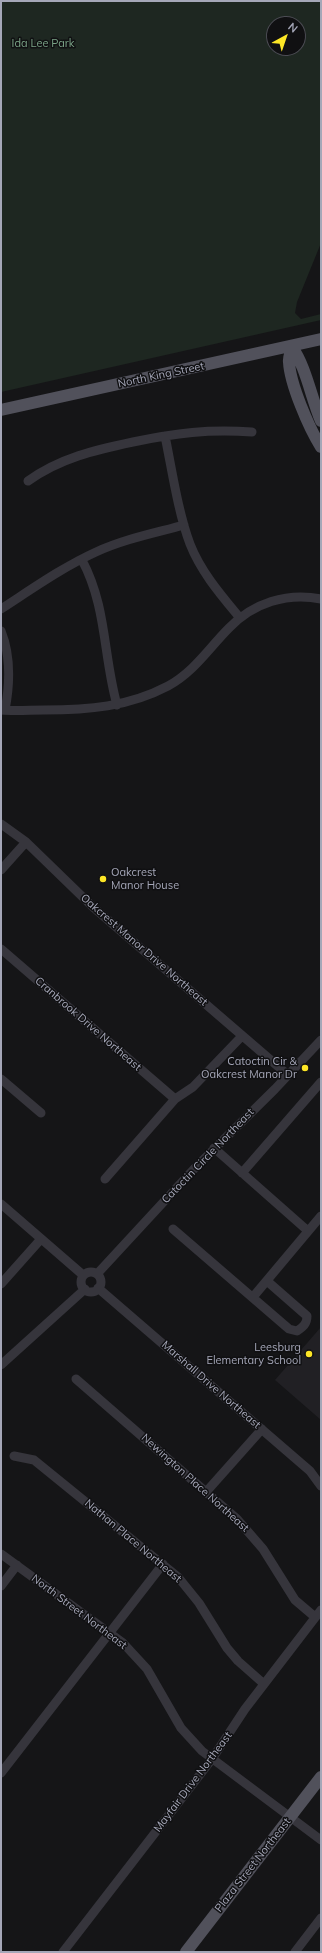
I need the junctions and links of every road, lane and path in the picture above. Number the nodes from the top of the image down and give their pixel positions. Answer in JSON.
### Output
{"nodes":[{"id":1,"x":321,"y":339,"type":"edge"},
{"id":2,"x":292,"y":347,"type":"junction"},
{"id":3,"x":1,"y":410,"type":"edge"},
{"id":4,"x":321,"y":421,"type":"edge"},
{"id":5,"x":252,"y":432,"type":"dead end"},
{"id":6,"x":165,"y":436,"type":"junction"},
{"id":7,"x":321,"y":447,"type":"edge"},
{"id":8,"x":28,"y":481,"type":"dead end"},
{"id":9,"x":184,"y":525,"type":"junction"},
{"id":10,"x":82,"y":560,"type":"junction"},
{"id":11,"x":321,"y":599,"type":"edge"},
{"id":12,"x":1,"y":609,"type":"edge"},
{"id":13,"x":240,"y":618,"type":"junction"},
{"id":14,"x":1,"y":631,"type":"edge"},
{"id":15,"x":117,"y":705,"type":"junction"},
{"id":16,"x":3,"y":710,"type":"edge"},
{"id":17,"x":1,"y":824,"type":"edge"},
{"id":18,"x":26,"y":842,"type":"junction"},
{"id":19,"x":1,"y":870,"type":"edge"},
{"id":20,"x":1,"y":949,"type":"edge"},
{"id":21,"x":242,"y":1036,"type":"junction"},
{"id":22,"x":321,"y":1040,"type":"edge"},
{"id":23,"x":288,"y":1075,"type":"junction"},
{"id":24,"x":1,"y":1079,"type":"edge"},
{"id":25,"x":321,"y":1082,"type":"edge"},
{"id":26,"x":175,"y":1099,"type":"junction"},
{"id":27,"x":40,"y":1113,"type":"dead end"},
{"id":28,"x":214,"y":1148,"type":"junction"},
{"id":29,"x":242,"y":1173,"type":"junction"},
{"id":30,"x":105,"y":1179,"type":"dead end"},
{"id":31,"x":1,"y":1204,"type":"edge"},
{"id":32,"x":321,"y":1216,"type":"edge"},
{"id":33,"x":173,"y":1229,"type":"dead end"},
{"id":34,"x":308,"y":1231,"type":"junction"},
{"id":35,"x":41,"y":1239,"type":"junction"},
{"id":36,"x":97,"y":1274,"type":"junction"},
{"id":37,"x":83,"y":1276,"type":"junction"},
{"id":38,"x":267,"y":1281,"type":"junction"},
{"id":39,"x":1,"y":1284,"type":"edge"},
{"id":40,"x":98,"y":1288,"type":"junction"},
{"id":41,"x":84,"y":1289,"type":"junction"},
{"id":42,"x":253,"y":1297,"type":"junction"},
{"id":43,"x":1,"y":1365,"type":"edge"},
{"id":44,"x":76,"y":1379,"type":"dead end"},
{"id":45,"x":262,"y":1429,"type":"junction"},
{"id":46,"x":14,"y":1456,"type":"dead end"},
{"id":47,"x":321,"y":1486,"type":"edge"},
{"id":48,"x":206,"y":1492,"type":"junction"},
{"id":49,"x":1,"y":1554,"type":"edge"},
{"id":50,"x":163,"y":1564,"type":"junction"},
{"id":51,"x":17,"y":1565,"type":"junction"},
{"id":52,"x":1,"y":1586,"type":"edge"},
{"id":53,"x":318,"y":1613,"type":"edge"},
{"id":54,"x":110,"y":1632,"type":"junction"},
{"id":55,"x":264,"y":1684,"type":"junction"},
{"id":56,"x":212,"y":1759,"type":"junction"},
{"id":57,"x":1,"y":1773,"type":"edge"},
{"id":58,"x":321,"y":1777,"type":"edge"},
{"id":59,"x":290,"y":1818,"type":"junction"},
{"id":60,"x":321,"y":1840,"type":"edge"},
{"id":61,"x":321,"y":1918,"type":"edge"},
{"id":62,"x":63,"y":1952,"type":"edge"},
{"id":63,"x":186,"y":1952,"type":"edge"},
{"id":64,"x":295,"y":1952,"type":"edge"}],
"edges":[{"from":1,"to":2,"type":"main road","name":"North King Street"},
{"from":2,"to":3,"type":"main road","name":"North King Street"},
{"from":2,"to":4,"type":"main road"},
{"from":2,"to":7,"type":"main road"},
{"from":5,"to":6,"type":"street"},
{"from":6,"to":8,"type":"street"},
{"from":6,"to":9,"type":"street"},
{"from":9,"to":10,"type":"street"},
{"from":9,"to":13,"type":"street"},
{"from":10,"to":12,"type":"street"},
{"from":10,"to":15,"type":"street"},
{"from":11,"to":13,"type":"street"},
{"from":13,"to":15,"type":"street"},
{"from":14,"to":16,"type":"street"},
{"from":15,"to":16,"type":"street"},
{"from":17,"to":18,"type":"street","name":"Oakcrest Manor Drive Northeast"},
{"from":18,"to":19,"type":"street"},
{"from":18,"to":21,"type":"street","name":"Oakcrest Manor Drive Northeast"},
{"from":20,"to":26,"type":"street","name":"Cranbrook Drive Northeast"},
{"from":21,"to":23,"type":"street","name":"Oakcrest Manor Drive Northeast"},
{"from":21,"to":26,"type":"street"},
{"from":22,"to":23,"type":"street","name":"Catoctin Circle Northeast"},
{"from":23,"to":28,"type":"street","name":"Catoctin Circle Northeast"},
{"from":24,"to":27,"type":"street"},
{"from":25,"to":29,"type":"street"},
{"from":26,"to":30,"type":"street"},
{"from":28,"to":29,"type":"street"},
{"from":28,"to":36,"type":"street","name":"Catoctin Circle Northeast"},
{"from":29,"to":34,"type":"street"},
{"from":31,"to":35,"type":"street"},
{"from":32,"to":34,"type":"street"},
{"from":33,"to":42,"type":"street"},
{"from":34,"to":38,"type":"street"},
{"from":35,"to":37,"type":"street"},
{"from":35,"to":39,"type":"street"},
{"from":36,"to":37,"type":"street"},
{"from":36,"to":40,"type":"street"},
{"from":37,"to":41,"type":"street"},
{"from":38,"to":42,"type":"street"},
{"from":38,"to":42,"type":"street"},
{"from":40,"to":41,"type":"street"},
{"from":40,"to":45,"type":"street","name":"Marshall Drive Northeast"},
{"from":41,"to":43,"type":"street"},
{"from":44,"to":48,"type":"street","name":"Newington Place Northeast"},
{"from":45,"to":47,"type":"street","name":"Marshall Drive Northeast"},
{"from":45,"to":48,"type":"street"},
{"from":46,"to":50,"type":"street","name":"Nathan Place Northeast"},
{"from":48,"to":53,"type":"street","name":"Newington Place Northeast"},
{"from":49,"to":51,"type":"street","name":"North Street Northeast"},
{"from":50,"to":54,"type":"street"},
{"from":50,"to":55,"type":"street","name":"Nathan Place Northeast"},
{"from":51,"to":52,"type":"street"},
{"from":51,"to":54,"type":"street","name":"North Street Northeast"},
{"from":53,"to":55,"type":"street","name":"Mayfair Drive Northeast"},
{"from":54,"to":56,"type":"street","name":"North Street Northeast"},
{"from":54,"to":57,"type":"street"},
{"from":55,"to":56,"type":"street","name":"Mayfair Drive Northeast"},
{"from":56,"to":59,"type":"street","name":"North Street Northeast"},
{"from":56,"to":62,"type":"street","name":"Mayfair Drive Northeast"},
{"from":58,"to":59,"type":"main road","name":"Plaza Street Northeast"},
{"from":59,"to":60,"type":"street","name":"North Street Northeast"},
{"from":59,"to":63,"type":"main road","name":"Plaza Street Northeast"},
{"from":61,"to":64,"type":"street"}]}
